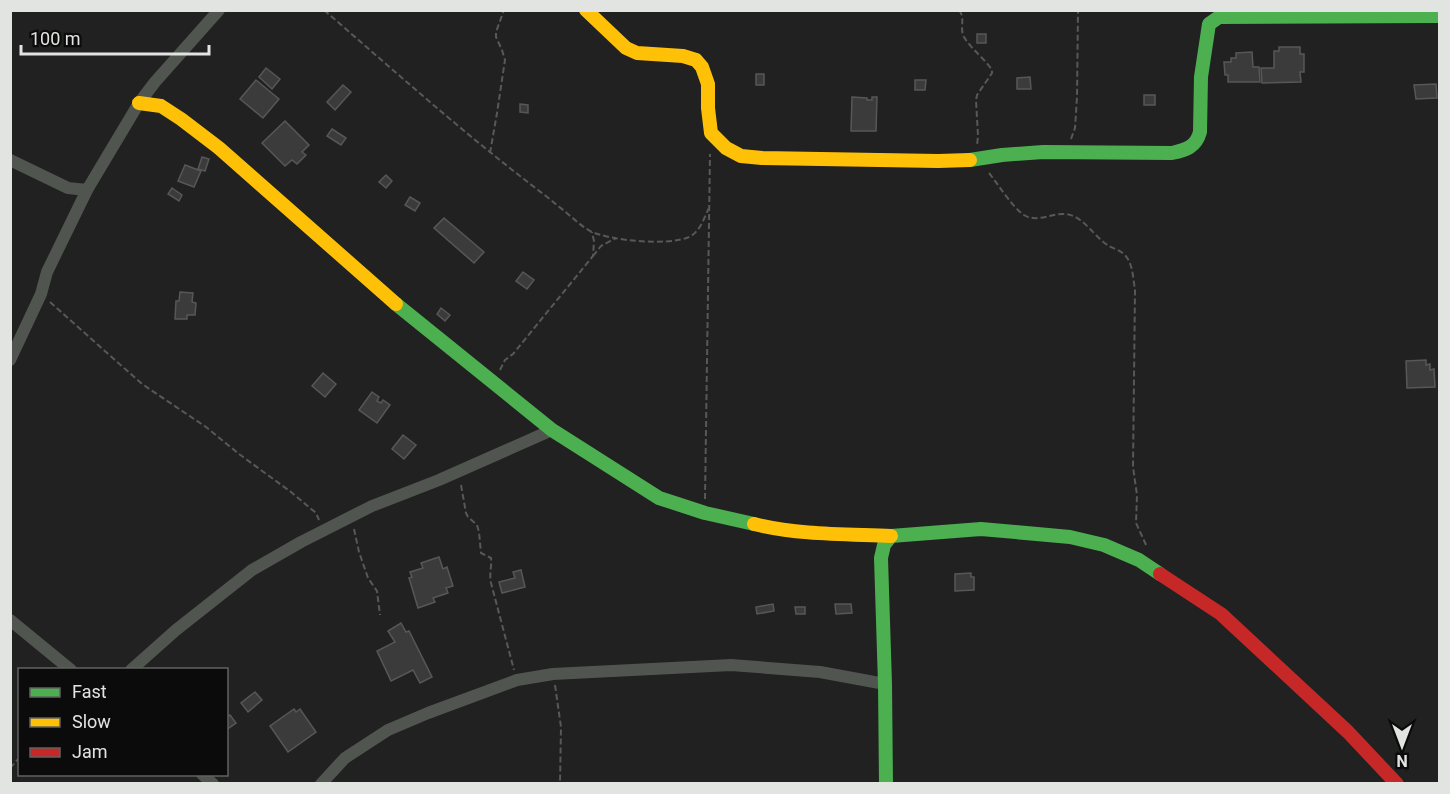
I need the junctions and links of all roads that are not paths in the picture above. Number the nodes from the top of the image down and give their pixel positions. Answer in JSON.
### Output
{"nodes":[{"id":1,"x":219,"y":10,"type":"edge"},
{"id":2,"x":586,"y":10,"type":"edge"},
{"id":3,"x":1440,"y":16,"type":"edge"},
{"id":4,"x":1209,"y":17,"type":"edge"},
{"id":5,"x":155,"y":82,"type":"junction"},
{"id":6,"x":139,"y":103,"type":"junction"},
{"id":7,"x":161,"y":106,"type":"junction"},
{"id":8,"x":10,"y":160,"type":"edge"},
{"id":9,"x":68,"y":188,"type":"junction"},
{"id":10,"x":87,"y":190,"type":"junction"},
{"id":11,"x":76,"y":210,"type":"junction"},
{"id":12,"x":12,"y":354,"type":"edge"},
{"id":13,"x":552,"y":430,"type":"junction"},
{"id":14,"x":891,"y":536,"type":"junction"},
{"id":15,"x":10,"y":620,"type":"edge"},
{"id":16,"x":70,"y":668,"type":"edge"},
{"id":17,"x":132,"y":668,"type":"edge"},
{"id":18,"x":885,"y":684,"type":"junction"},
{"id":19,"x":321,"y":783,"type":"edge"},
{"id":20,"x":886,"y":783,"type":"edge"},
{"id":21,"x":1397,"y":783,"type":"edge"}],
"edges":[{"from":1,"to":5,"type":"street"},
{"from":2,"to":4,"type":"street"},
{"from":3,"to":4,"type":"street"},
{"from":5,"to":6,"type":"street"},
{"from":5,"to":7,"type":"street"},
{"from":6,"to":7,"type":"street"},
{"from":6,"to":10,"type":"street"},
{"from":7,"to":13,"type":"street"},
{"from":8,"to":9,"type":"street"},
{"from":9,"to":10,"type":"street"},
{"from":9,"to":11,"type":"street"},
{"from":10,"to":11,"type":"street"},
{"from":11,"to":12,"type":"street"},
{"from":13,"to":14,"type":"street"},
{"from":13,"to":17,"type":"street"},
{"from":14,"to":18,"type":"street"},
{"from":14,"to":21,"type":"street"},
{"from":15,"to":16,"type":"street"},
{"from":18,"to":19,"type":"street"},
{"from":18,"to":20,"type":"street"}]}
